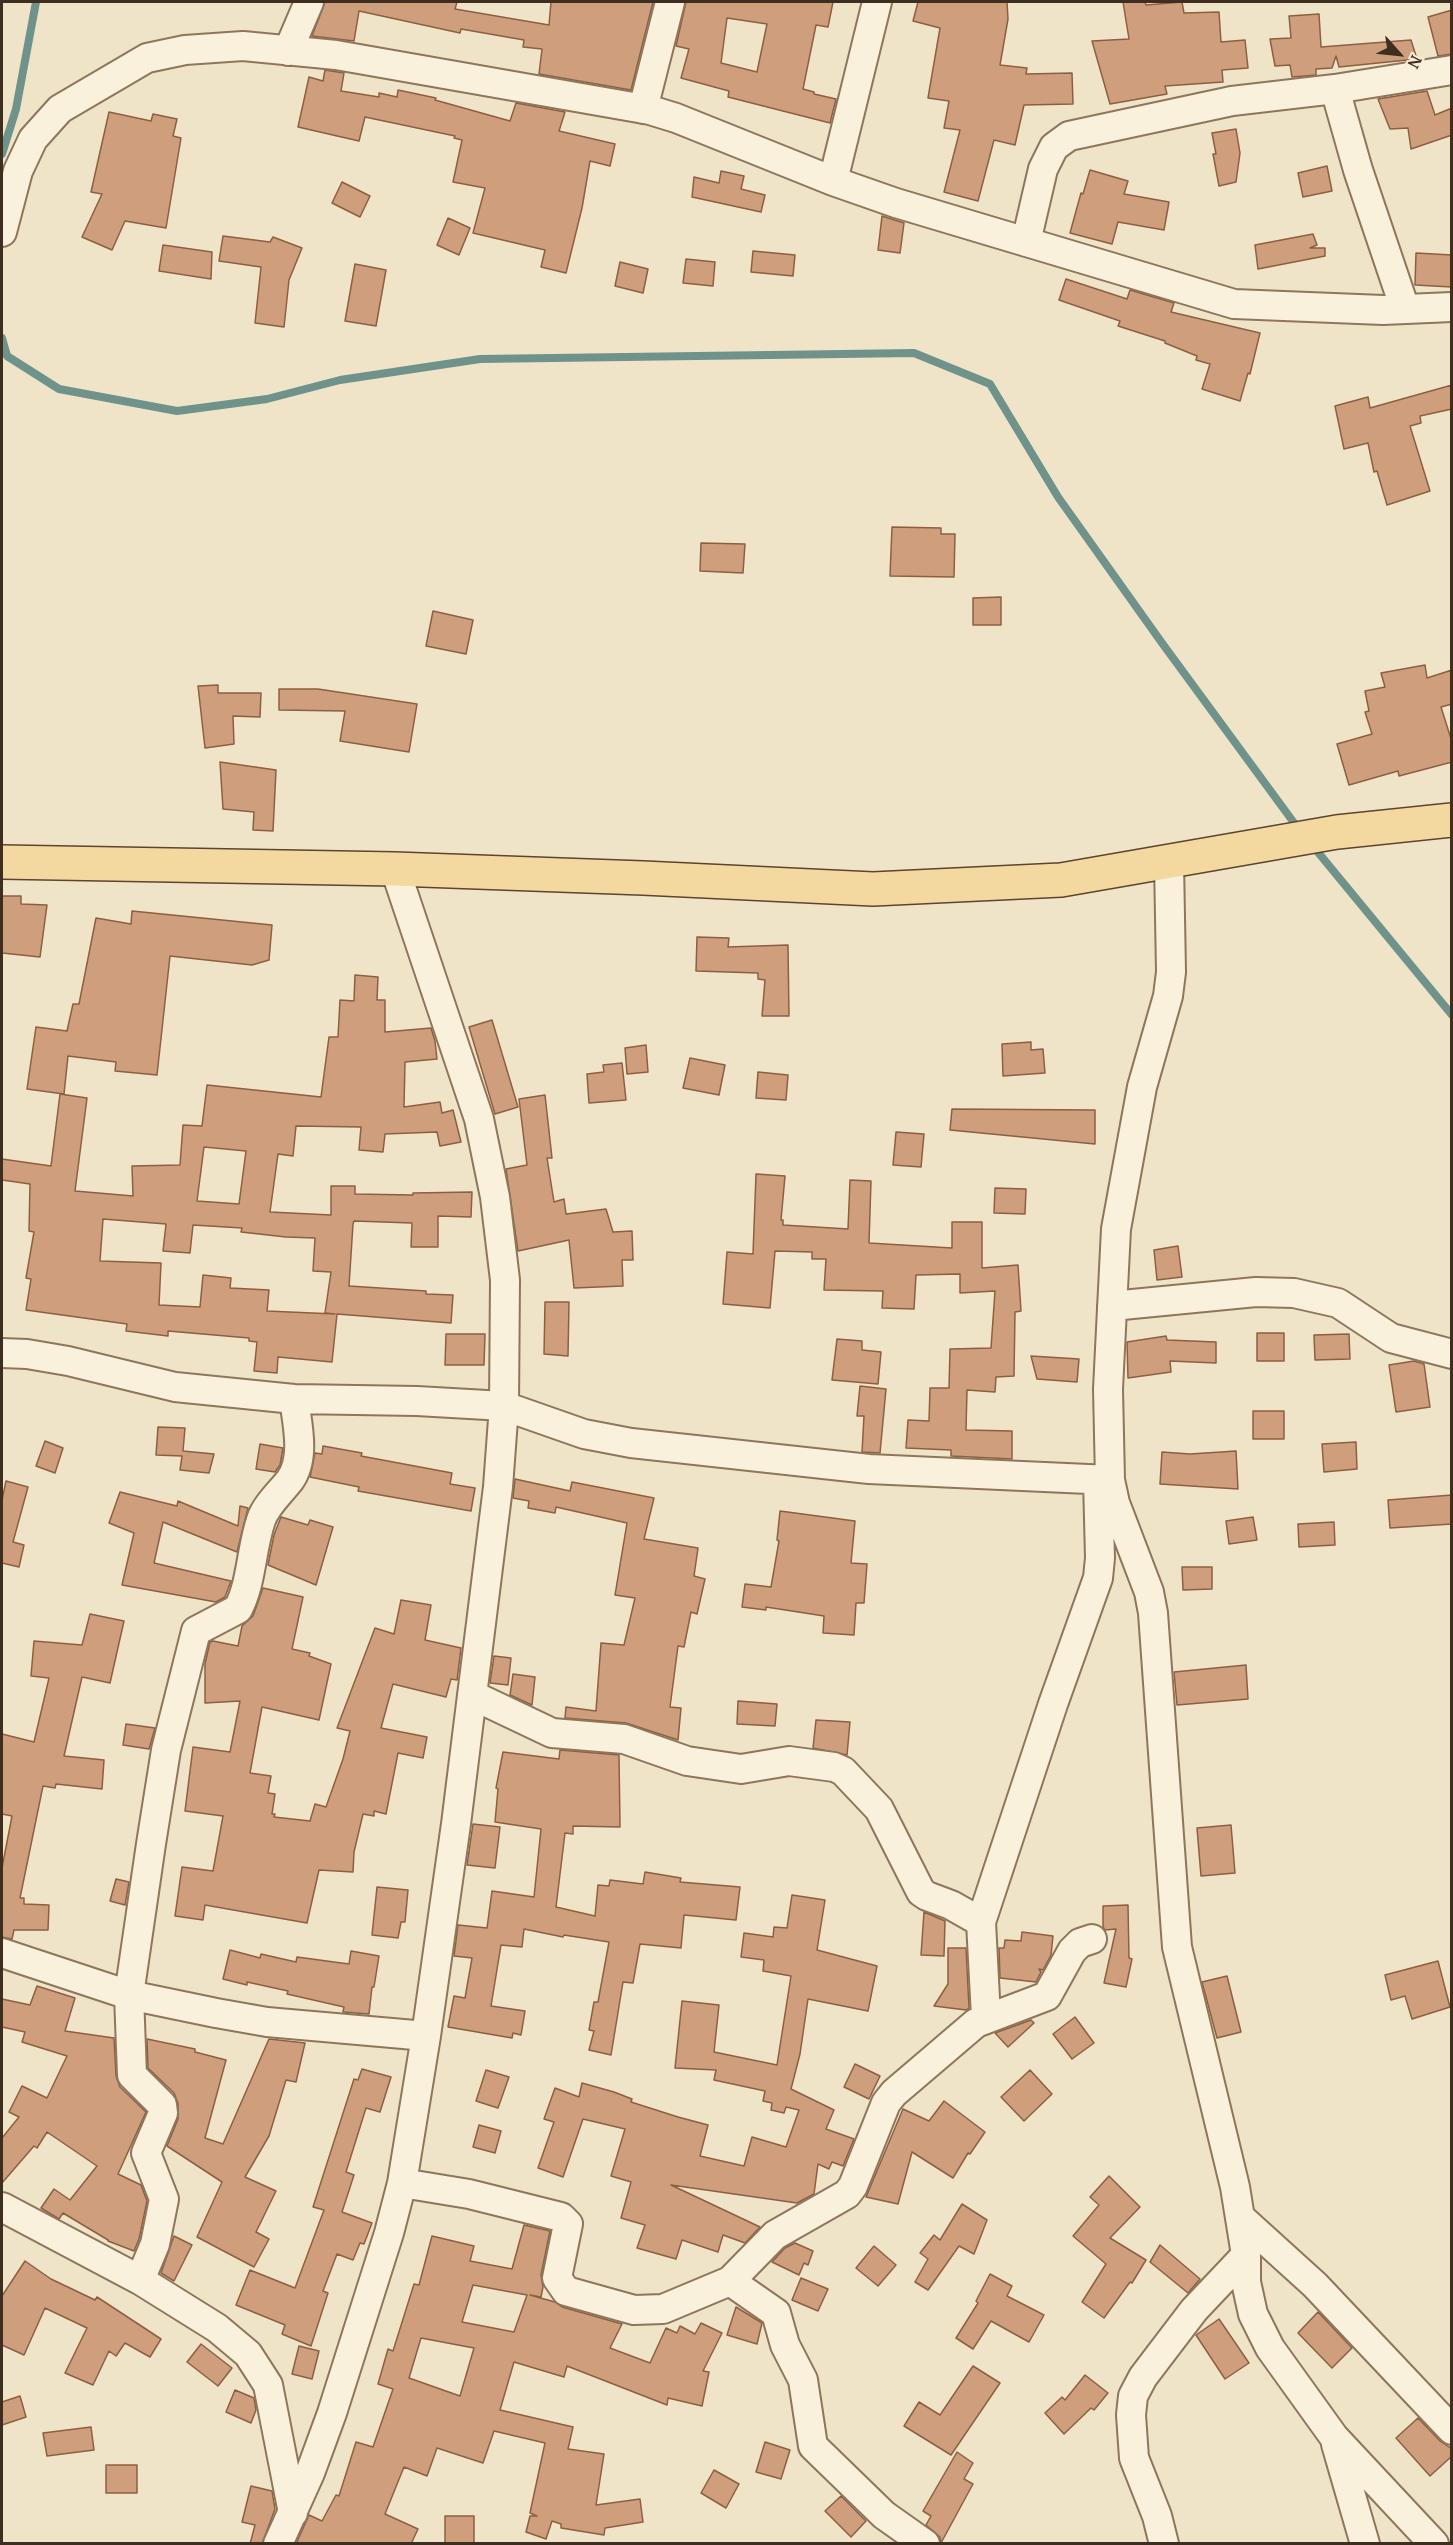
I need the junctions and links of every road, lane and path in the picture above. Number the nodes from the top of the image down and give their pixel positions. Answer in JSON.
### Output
{"nodes":[{"id":1,"x":309,"y":2,"type":"edge"},
{"id":2,"x":670,"y":2,"type":"edge"},
{"id":3,"x":877,"y":2,"type":"edge"},
{"id":4,"x":288,"y":51,"type":"junction"},
{"id":5,"x":1452,"y":70,"type":"edge"},
{"id":6,"x":1335,"y":89,"type":"junction"},
{"id":7,"x":643,"y":109,"type":"junction"},
{"id":8,"x":833,"y":181,"type":"junction"},
{"id":9,"x":2,"y":232,"type":"edge"},
{"id":10,"x":1026,"y":242,"type":"junction"},
{"id":11,"x":1452,"y":307,"type":"edge"},
{"id":12,"x":1405,"y":309,"type":"junction"},
{"id":13,"x":1452,"y":820,"type":"edge"},
{"id":14,"x":2,"y":862,"type":"edge"},
{"id":15,"x":1169,"y":862,"type":"junction"},
{"id":16,"x":395,"y":870,"type":"junction"},
{"id":17,"x":1112,"y":1306,"type":"junction"},
{"id":18,"x":2,"y":1353,"type":"edge"},
{"id":19,"x":1452,"y":1354,"type":"edge"},
{"id":20,"x":294,"y":1399,"type":"junction"},
{"id":21,"x":504,"y":1406,"type":"junction"},
{"id":22,"x":1104,"y":1480,"type":"junction"},
{"id":23,"x":472,"y":1695,"type":"junction"},
{"id":24,"x":981,"y":1922,"type":"junction"},
{"id":25,"x":1092,"y":1939,"type":"dead end"},
{"id":26,"x":2,"y":1953,"type":"edge"},
{"id":27,"x":129,"y":1995,"type":"junction"},
{"id":28,"x":986,"y":2017,"type":"junction"},
{"id":29,"x":426,"y":2036,"type":"junction"},
{"id":30,"x":402,"y":2182,"type":"junction"},
{"id":31,"x":2,"y":2207,"type":"edge"},
{"id":32,"x":1240,"y":2217,"type":"junction"},
{"id":33,"x":1246,"y":2254,"type":"junction"},
{"id":34,"x":140,"y":2280,"type":"junction"},
{"id":35,"x":730,"y":2281,"type":"junction"},
{"id":36,"x":1452,"y":2430,"type":"edge"},
{"id":37,"x":1334,"y":2437,"type":"junction"},
{"id":38,"x":293,"y":2513,"type":"junction"},
{"id":39,"x":278,"y":2544,"type":"edge"},
{"id":40,"x":925,"y":2544,"type":"edge"},
{"id":41,"x":1164,"y":2544,"type":"edge"},
{"id":42,"x":1365,"y":2544,"type":"edge"},
{"id":43,"x":1434,"y":2544,"type":"edge"}],
"edges":[{"from":1,"to":4,"type":"street"},
{"from":2,"to":7,"type":"street"},
{"from":3,"to":8,"type":"street"},
{"from":4,"to":7,"type":"street"},
{"from":4,"to":9,"type":"street"},
{"from":5,"to":6,"type":"street"},
{"from":6,"to":10,"type":"street"},
{"from":6,"to":12,"type":"street"},
{"from":7,"to":8,"type":"street"},
{"from":8,"to":10,"type":"street"},
{"from":10,"to":12,"type":"street"},
{"from":11,"to":12,"type":"street"},
{"from":13,"to":15,"type":"main road"},
{"from":14,"to":16,"type":"main road"},
{"from":15,"to":16,"type":"main road"},
{"from":15,"to":17,"type":"street"},
{"from":16,"to":21,"type":"street"},
{"from":17,"to":19,"type":"street"},
{"from":17,"to":22,"type":"street"},
{"from":18,"to":20,"type":"street"},
{"from":20,"to":21,"type":"street"},
{"from":20,"to":27,"type":"street"},
{"from":21,"to":22,"type":"street"},
{"from":21,"to":23,"type":"street"},
{"from":22,"to":24,"type":"street"},
{"from":22,"to":32,"type":"street"},
{"from":23,"to":24,"type":"street"},
{"from":23,"to":29,"type":"street"},
{"from":24,"to":28,"type":"street"},
{"from":25,"to":28,"type":"street"},
{"from":26,"to":27,"type":"street"},
{"from":27,"to":29,"type":"street"},
{"from":27,"to":34,"type":"street"},
{"from":28,"to":35,"type":"street"},
{"from":29,"to":30,"type":"street"},
{"from":30,"to":35,"type":"street"},
{"from":30,"to":38,"type":"street"},
{"from":31,"to":34,"type":"street"},
{"from":32,"to":33,"type":"street"},
{"from":32,"to":36,"type":"street"},
{"from":33,"to":37,"type":"street"},
{"from":33,"to":41,"type":"street"},
{"from":34,"to":38,"type":"street"},
{"from":35,"to":40,"type":"street"},
{"from":37,"to":42,"type":"street"},
{"from":37,"to":43,"type":"street"},
{"from":38,"to":39,"type":"street"}]}
